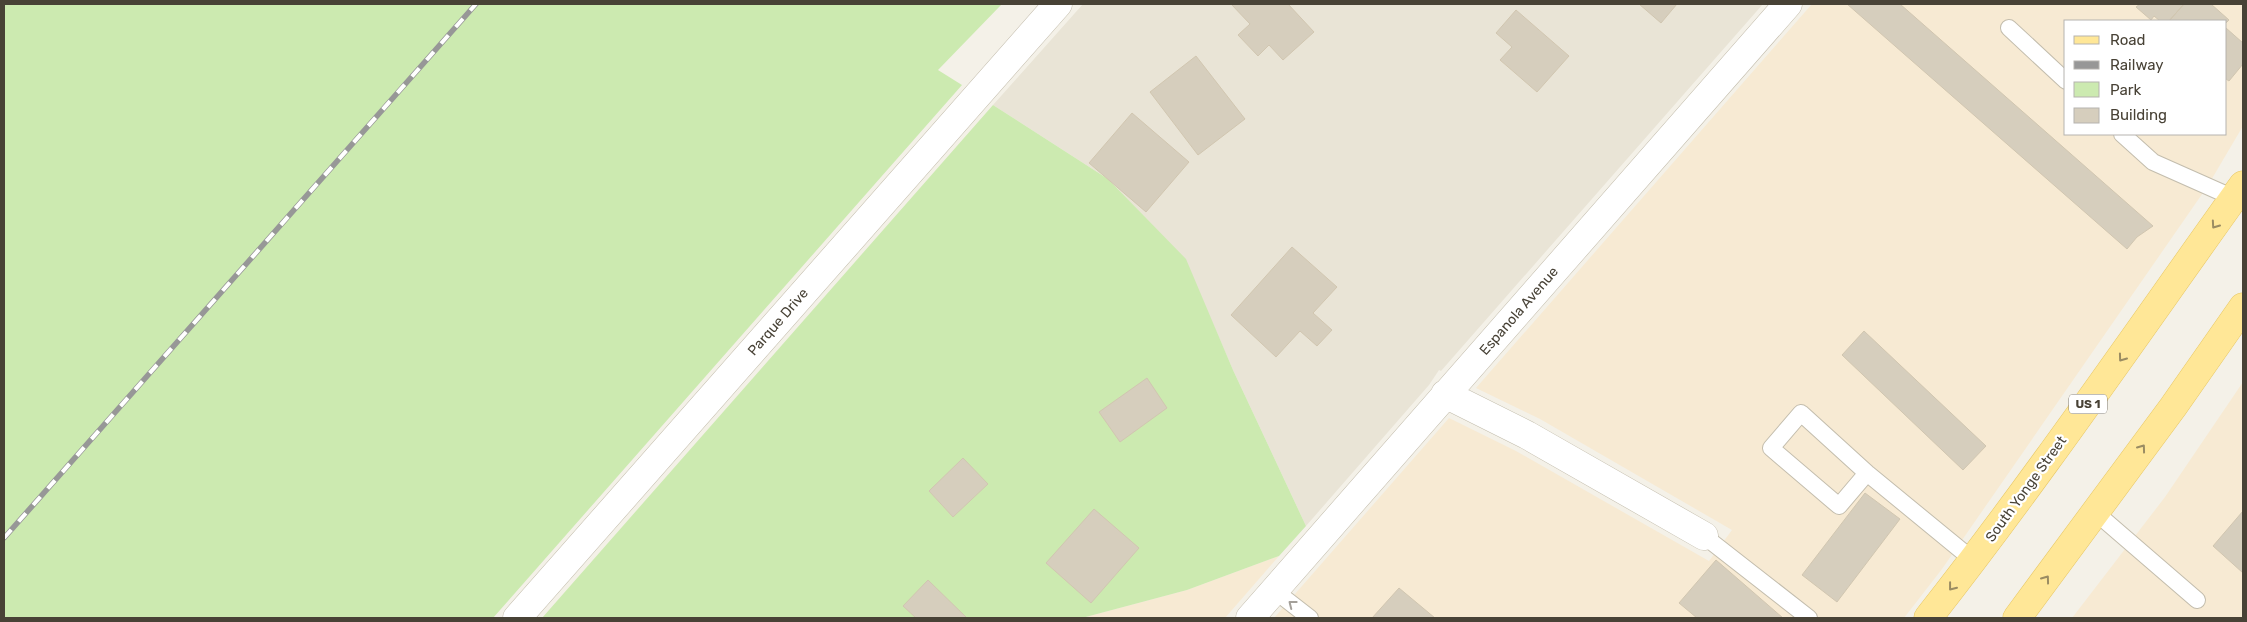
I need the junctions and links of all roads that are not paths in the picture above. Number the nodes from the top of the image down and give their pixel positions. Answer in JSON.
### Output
{"nodes":[{"id":1,"x":1058,"y":4,"type":"edge"},
{"id":2,"x":1788,"y":4,"type":"edge"},
{"id":3,"x":2009,"y":28,"type":"dead end"},
{"id":4,"x":2064,"y":79,"type":"edge"},
{"id":5,"x":2123,"y":135,"type":"edge"},
{"id":6,"x":2239,"y":192,"type":"edge"},
{"id":7,"x":2243,"y":307,"type":"edge"},
{"id":8,"x":1445,"y":394,"type":"junction"},
{"id":9,"x":1867,"y":473,"type":"junction"},
{"id":10,"x":2095,"y":512,"type":"junction"},
{"id":11,"x":1704,"y":536,"type":"joint"},
{"id":12,"x":1973,"y":560,"type":"junction"},
{"id":13,"x":1274,"y":590,"type":"junction"},
{"id":14,"x":2197,"y":600,"type":"dead end"},
{"id":15,"x":517,"y":618,"type":"edge"},
{"id":16,"x":1250,"y":618,"type":"edge"},
{"id":17,"x":1310,"y":618,"type":"edge"},
{"id":18,"x":1808,"y":618,"type":"edge"},
{"id":19,"x":1928,"y":618,"type":"edge"},
{"id":20,"x":2017,"y":618,"type":"edge"}],
"edges":[{"from":1,"to":15,"type":"street","name":"Parque Drive"},
{"from":2,"to":8,"type":"street","name":"Espanola Avenue"},
{"from":3,"to":4,"type":"lane"},
{"from":5,"to":6,"type":"lane"},
{"from":6,"to":12,"type":"main road","name":"South Yonge Street","number":"US 1","one_way":true},
{"from":10,"to":7,"type":"main road","one_way":true},
{"from":8,"to":11,"type":"street"},
{"from":8,"to":13,"type":"street","name":"Espanola Avenue"},
{"from":9,"to":9,"type":"lane"},
{"from":9,"to":12,"type":"lane"},
{"from":10,"to":14,"type":"lane"},
{"from":20,"to":10,"type":"main road","one_way":true},
{"from":11,"to":18,"type":"lane"},
{"from":12,"to":19,"type":"main road","name":"South Yonge Street","number":"US 1","one_way":true},
{"from":13,"to":16,"type":"street","name":"Espanola Avenue"},
{"from":17,"to":13,"type":"lane","one_way":true}]}
